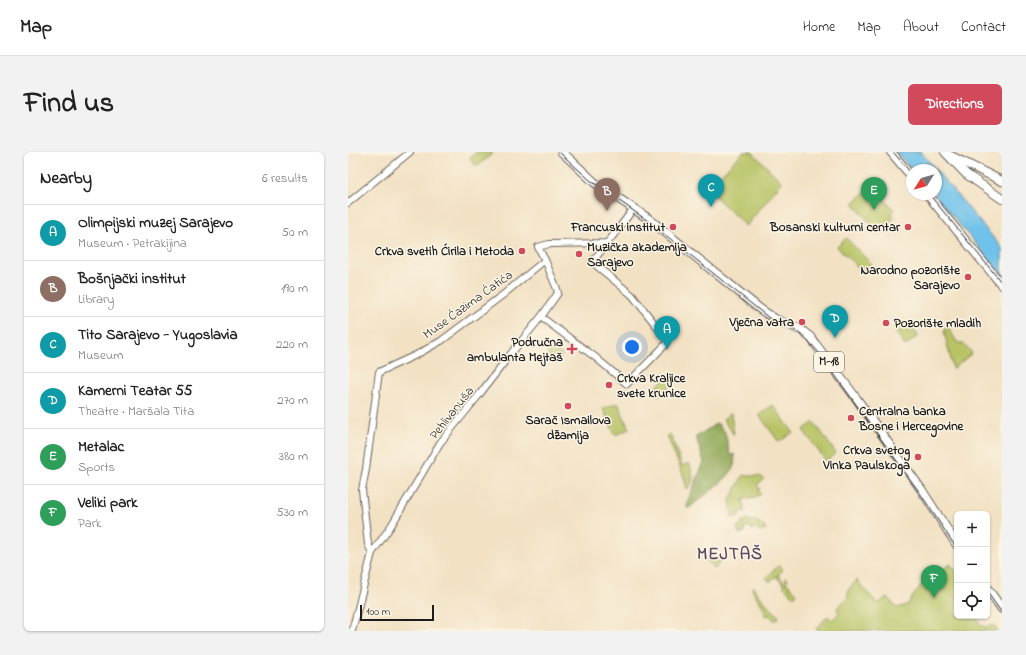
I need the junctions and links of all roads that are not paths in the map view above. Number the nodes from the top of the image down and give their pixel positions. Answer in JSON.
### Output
{"nodes":[{"id":1,"x":410,"y":152,"type":"edge"},
{"id":2,"x":562,"y":152,"type":"edge"},
{"id":3,"x":891,"y":152,"type":"edge"},
{"id":4,"x":946,"y":153,"type":"edge"},
{"id":5,"x":906,"y":169,"type":"edge"},
{"id":6,"x":1002,"y":181,"type":"edge"},
{"id":7,"x":1002,"y":199,"type":"edge"},
{"id":8,"x":932,"y":200,"type":"edge"},
{"id":9,"x":348,"y":203,"type":"edge"},
{"id":10,"x":634,"y":208,"type":"junction"},
{"id":11,"x":608,"y":243,"type":"junction"},
{"id":12,"x":545,"y":260,"type":"junction"},
{"id":13,"x":1002,"y":286,"type":"edge"},
{"id":14,"x":541,"y":317,"type":"junction"},
{"id":15,"x":954,"y":540,"type":"edge"},
{"id":16,"x":372,"y":553,"type":"junction"},
{"id":17,"x":990,"y":592,"type":"edge"},
{"id":18,"x":1002,"y":609,"type":"edge"},
{"id":19,"x":352,"y":631,"type":"edge"}],
"edges":[{"from":1,"to":9,"type":"street"},
{"from":2,"to":10,"type":"main road","number":"M-18"},
{"from":3,"to":5,"type":"main road"},
{"from":4,"to":6,"type":"main road"},
{"from":4,"to":7,"type":"main road"},
{"from":8,"to":13,"type":"main road"},
{"from":10,"to":11,"type":"street"},
{"from":10,"to":15,"type":"main road","number":"M-18"},
{"from":11,"to":12,"type":"street"},
{"from":11,"to":14,"type":"street"},
{"from":12,"to":14,"type":"street","name":"Pehlivanuša"},
{"from":12,"to":16,"type":"street","name":"Muse Ćazima Ćatića"},
{"from":14,"to":16,"type":"street","name":"Pehlivanuša"},
{"from":16,"to":19,"type":"street"},
{"from":17,"to":18,"type":"main road"}]}
